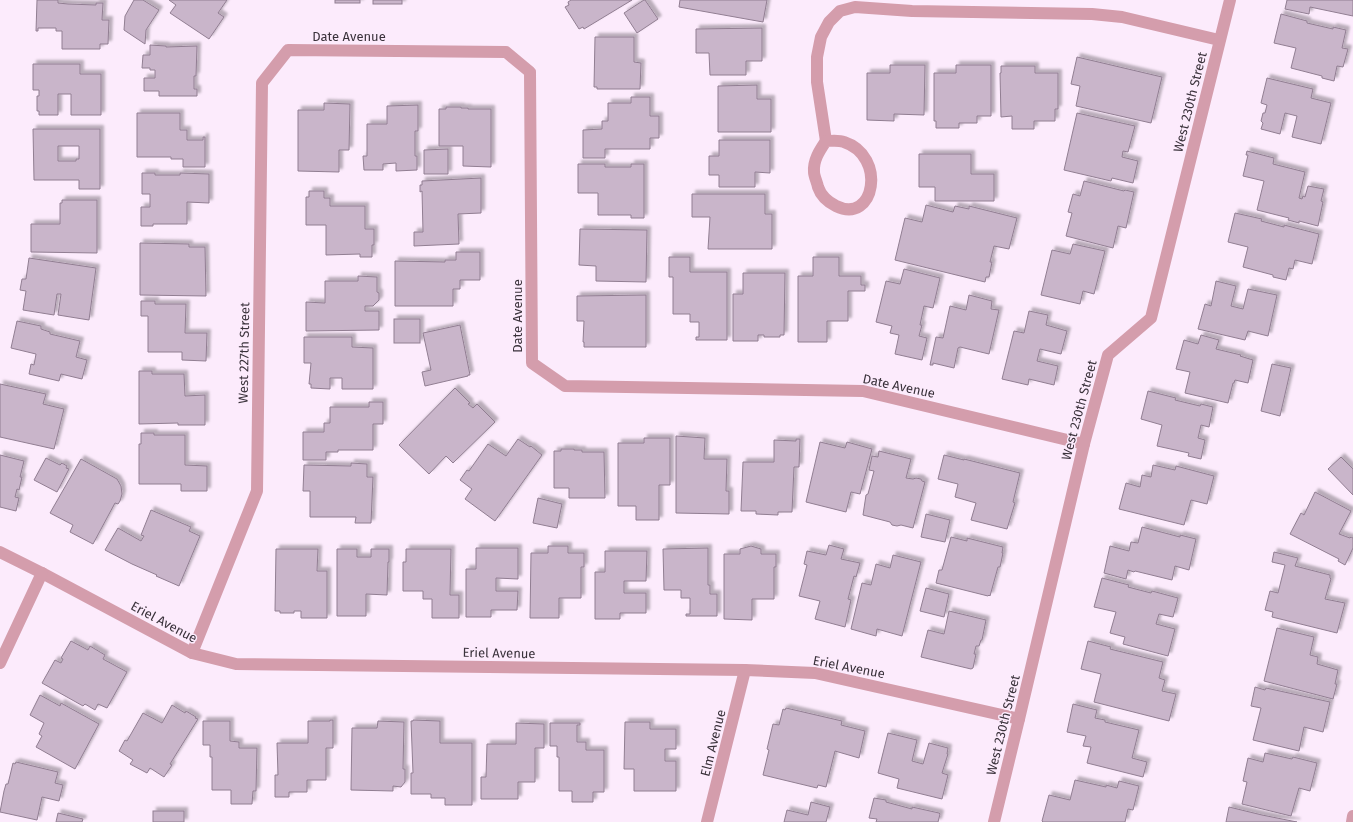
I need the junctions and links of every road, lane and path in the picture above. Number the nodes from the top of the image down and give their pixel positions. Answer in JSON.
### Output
{"nodes":[{"id":1,"x":1230,"y":0,"type":"edge"},
{"id":2,"x":1220,"y":40,"type":"junction"},
{"id":3,"x":288,"y":50,"type":"joint"},
{"id":4,"x":826,"y":141,"type":"junction"},
{"id":5,"x":1084,"y":444,"type":"junction"},
{"id":6,"x":0,"y":552,"type":"edge"},
{"id":7,"x":42,"y":573,"type":"junction"},
{"id":8,"x":192,"y":653,"type":"junction"},
{"id":9,"x":0,"y":663,"type":"edge"},
{"id":10,"x":746,"y":670,"type":"junction"},
{"id":11,"x":1019,"y":718,"type":"junction"},
{"id":12,"x":1353,"y":816,"type":"edge"},
{"id":13,"x":707,"y":822,"type":"edge"},
{"id":14,"x":994,"y":822,"type":"edge"},
{"id":15,"x":1352,"y":822,"type":"edge"}],
"edges":[{"from":1,"to":2,"type":"street","name":"West 230th Street"},
{"from":2,"to":4,"type":"street"},
{"from":2,"to":5,"type":"street","name":"West 230th Street"},
{"from":3,"to":5,"type":"street","name":"Date Avenue"},
{"from":3,"to":8,"type":"street","name":"West 227th Street"},
{"from":4,"to":4,"type":"street"},
{"from":5,"to":11,"type":"street","name":"West 230th Street"},
{"from":6,"to":7,"type":"street","name":"Eriel Avenue"},
{"from":7,"to":8,"type":"street","name":"Eriel Avenue"},
{"from":7,"to":9,"type":"street"},
{"from":8,"to":10,"type":"street","name":"Eriel Avenue"},
{"from":10,"to":11,"type":"street","name":"Eriel Avenue"},
{"from":10,"to":13,"type":"street","name":"Elm Avenue"},
{"from":11,"to":14,"type":"street","name":"West 230th Street"},
{"from":12,"to":15,"type":"street"}]}
